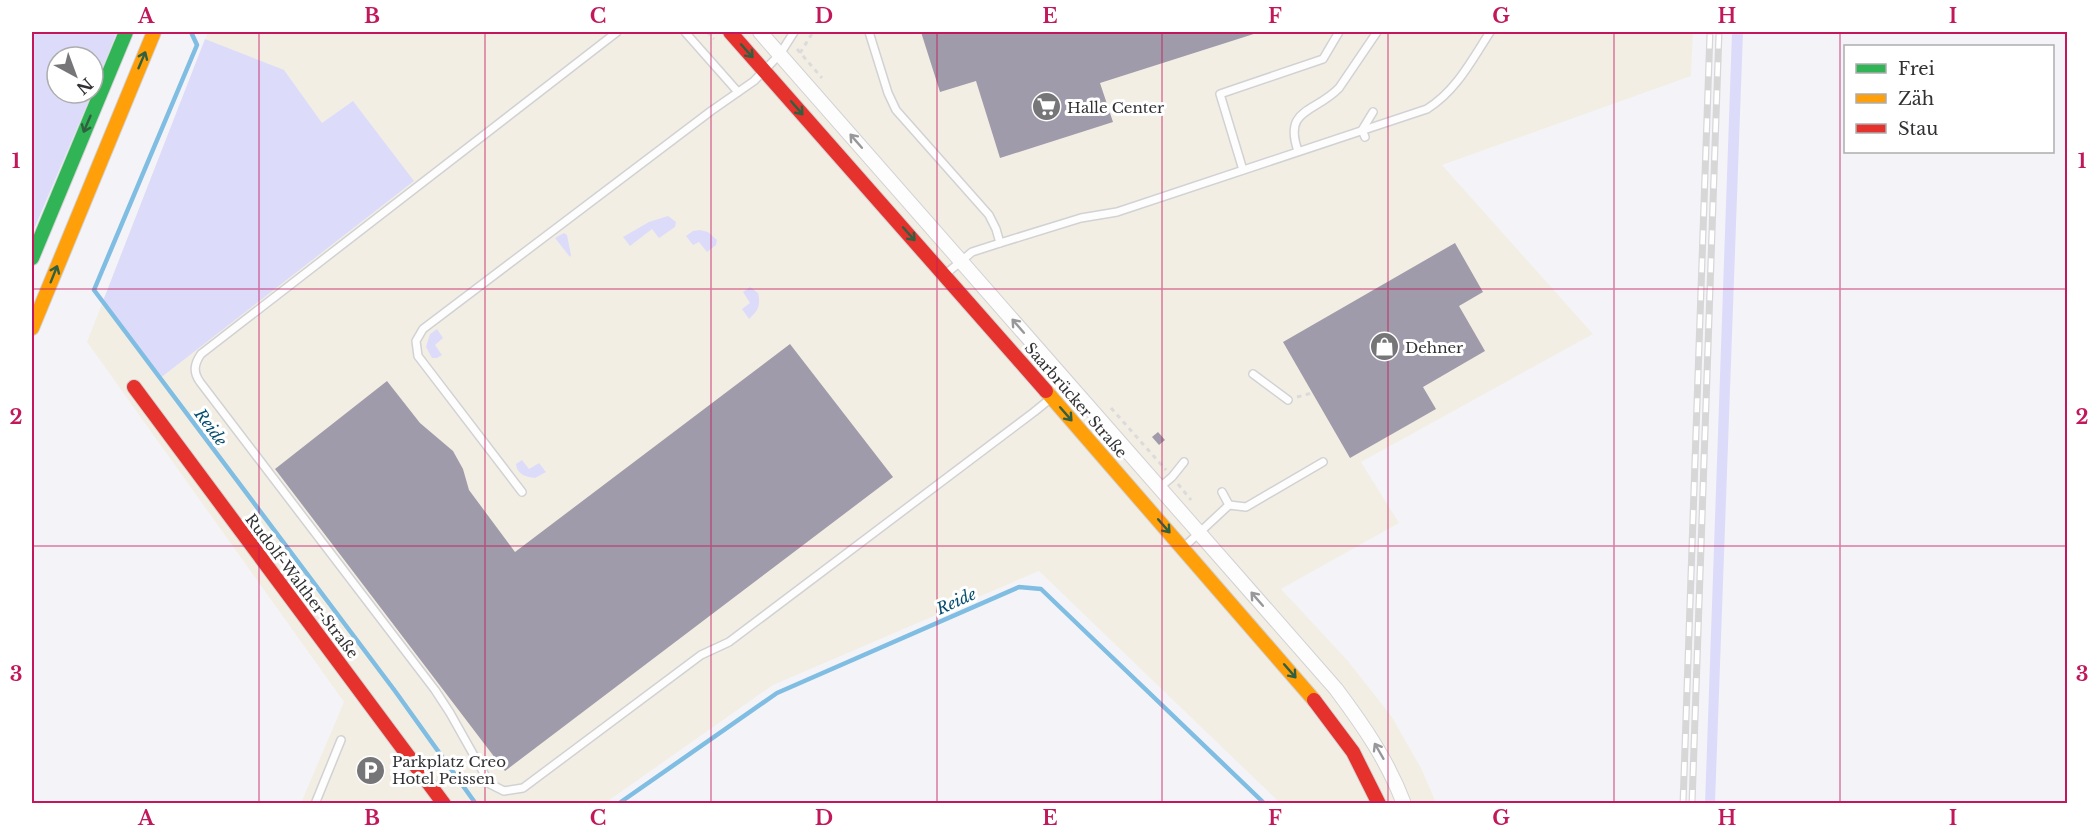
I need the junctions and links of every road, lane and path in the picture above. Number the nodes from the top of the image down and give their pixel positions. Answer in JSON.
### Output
{"nodes":[{"id":1,"x":126,"y":32,"type":"edge"},
{"id":2,"x":154,"y":32,"type":"edge"},
{"id":3,"x":617,"y":32,"type":"edge"},
{"id":4,"x":685,"y":32,"type":"edge"},
{"id":5,"x":730,"y":32,"type":"edge"},
{"id":6,"x":760,"y":32,"type":"edge"},
{"id":7,"x":794,"y":32,"type":"edge"},
{"id":8,"x":813,"y":32,"type":"edge"},
{"id":9,"x":869,"y":32,"type":"edge"},
{"id":10,"x":1339,"y":32,"type":"edge"},
{"id":11,"x":1377,"y":32,"type":"edge"},
{"id":12,"x":1490,"y":32,"type":"edge"},
{"id":13,"x":800,"y":53,"type":"dead end"},
{"id":14,"x":780,"y":54,"type":"junction"},
{"id":15,"x":765,"y":71,"type":"junction"},
{"id":16,"x":738,"y":92,"type":"junction"},
{"id":17,"x":1373,"y":112,"type":"dead end"},
{"id":18,"x":1364,"y":134,"type":"junction"},
{"id":19,"x":1298,"y":151,"type":"junction"},
{"id":20,"x":1243,"y":170,"type":"junction"},
{"id":21,"x":1000,"y":243,"type":"junction"},
{"id":22,"x":32,"y":258,"type":"edge"},
{"id":23,"x":961,"y":260,"type":"junction"},
{"id":24,"x":945,"y":274,"type":"junction"},
{"id":25,"x":32,"y":328,"type":"edge"},
{"id":26,"x":1253,"y":374,"type":"dead end"},
{"id":27,"x":134,"y":387,"type":"dead end"},
{"id":28,"x":1312,"y":393,"type":"dead end"},
{"id":29,"x":1052,"y":397,"type":"junction"},
{"id":30,"x":1288,"y":400,"type":"joint"},
{"id":31,"x":1184,"y":462,"type":"dead end"},
{"id":32,"x":1323,"y":462,"type":"dead end"},
{"id":33,"x":1160,"y":488,"type":"junction"},
{"id":34,"x":522,"y":492,"type":"dead end"},
{"id":35,"x":1222,"y":492,"type":"dead end"},
{"id":36,"x":1229,"y":505,"type":"junction"},
{"id":37,"x":1200,"y":534,"type":"junction"},
{"id":38,"x":1183,"y":548,"type":"junction"},
{"id":39,"x":341,"y":741,"type":"dead end"},
{"id":40,"x":315,"y":804,"type":"edge"},
{"id":41,"x":444,"y":804,"type":"edge"},
{"id":42,"x":1379,"y":804,"type":"edge"},
{"id":43,"x":1404,"y":804,"type":"edge"}],
"edges":[{"from":1,"to":22,"type":"street","one_way":true},
{"from":25,"to":2,"type":"street","one_way":true},
{"from":3,"to":29,"type":"lane"},
{"from":4,"to":16,"type":"lane"},
{"from":5,"to":15,"type":"street","name":"Saarbrücker Straße","one_way":true},
{"from":6,"to":14,"type":"street","name":"Saarbrücker Straße"},
{"from":7,"to":14,"type":"lane"},
{"from":8,"to":13,"type":"path"},
{"from":9,"to":21,"type":"lane"},
{"from":10,"to":20,"type":"lane"},
{"from":11,"to":19,"type":"lane"},
{"from":12,"to":18,"type":"lane"},
{"from":14,"to":15,"type":"lane"},
{"from":23,"to":14,"type":"street","name":"Saarbrücker Straße","one_way":true},
{"from":15,"to":16,"type":"lane"},
{"from":15,"to":24,"type":"street","name":"Saarbrücker Straße","one_way":true},
{"from":16,"to":34,"type":"lane"},
{"from":17,"to":18,"type":"lane"},
{"from":18,"to":19,"type":"lane"},
{"from":19,"to":20,"type":"lane"},
{"from":20,"to":21,"type":"lane"},
{"from":21,"to":23,"type":"lane"},
{"from":23,"to":24,"type":"lane"},
{"from":33,"to":23,"type":"street","name":"Saarbrücker Straße","one_way":true},
{"from":24,"to":29,"type":"street","name":"Saarbrücker Straße"},
{"from":26,"to":30,"type":"lane"},
{"from":27,"to":41,"type":"street","name":"Rudolf-Walther-Straße"},
{"from":28,"to":30,"type":"path"},
{"from":29,"to":38,"type":"street","name":"Saarbrücker Straße","one_way":true},
{"from":31,"to":33,"type":"lane"},
{"from":32,"to":36,"type":"lane"},
{"from":33,"to":37,"type":"street","name":"Saarbrücker Straße"},
{"from":35,"to":36,"type":"lane"},
{"from":36,"to":37,"type":"lane"},
{"from":37,"to":38,"type":"lane"},
{"from":43,"to":37,"type":"street","name":"Saarbrücker Straße","one_way":true},
{"from":38,"to":42,"type":"street","name":"Saarbrücker Straße","one_way":true},
{"from":39,"to":40,"type":"lane"}]}
